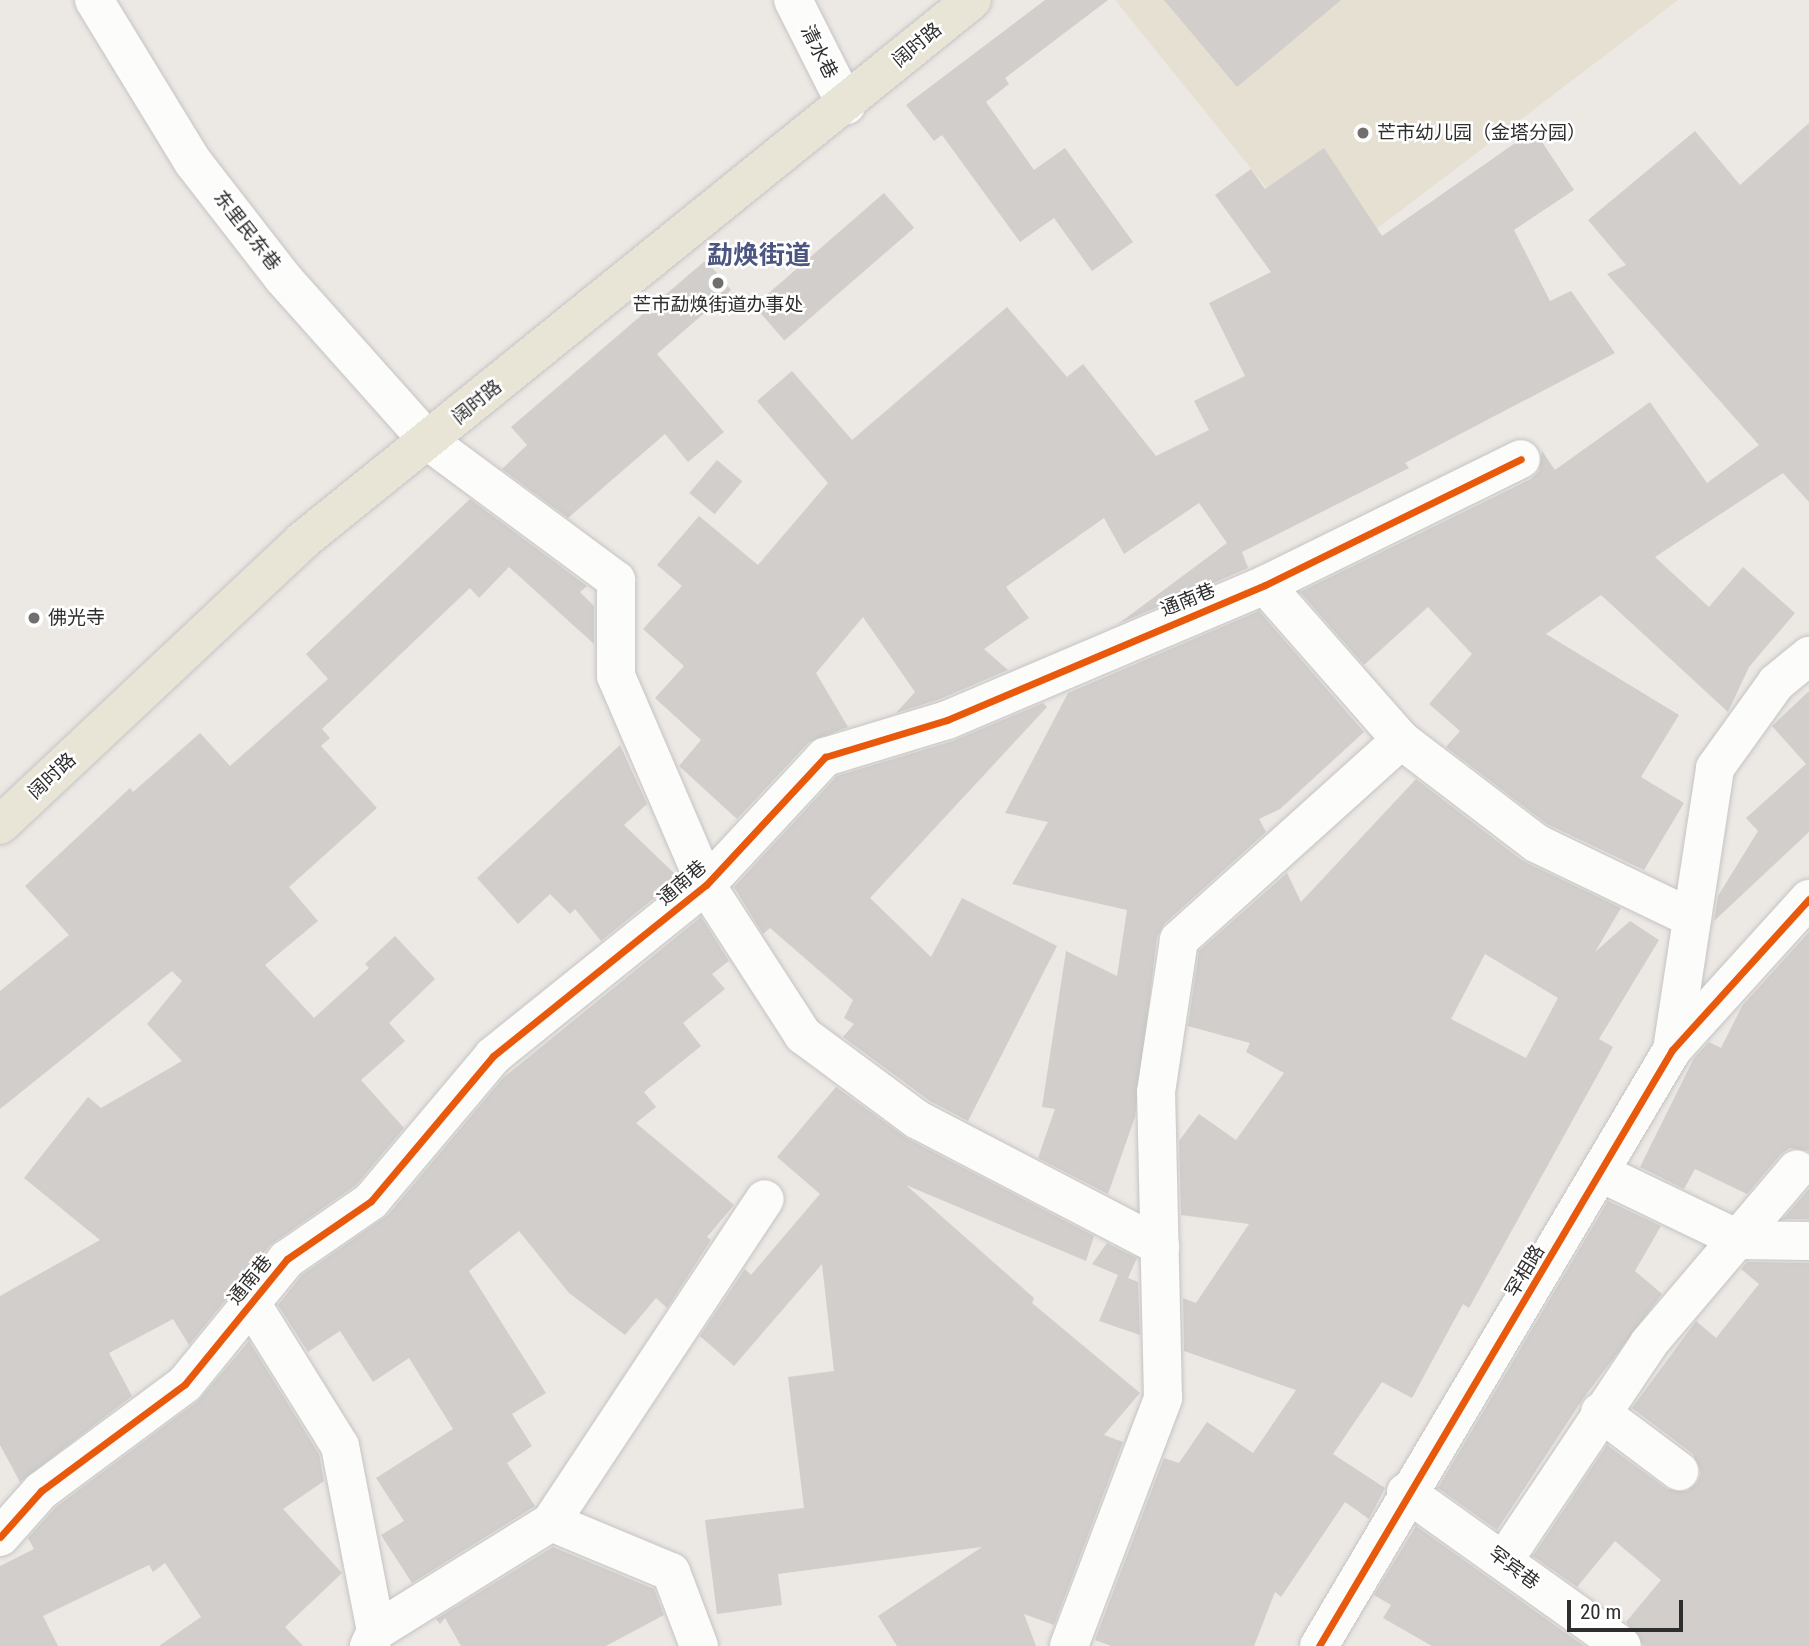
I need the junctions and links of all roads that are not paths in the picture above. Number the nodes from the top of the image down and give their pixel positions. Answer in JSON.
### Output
{"nodes":[{"id":1,"x":94,"y":0,"type":"edge"},
{"id":2,"x":793,"y":0,"type":"edge"},
{"id":3,"x":972,"y":0,"type":"edge"},
{"id":4,"x":846,"y":105,"type":"junction"},
{"id":5,"x":428,"y":440,"type":"junction"},
{"id":6,"x":1521,"y":459,"type":"dead end"},
{"id":7,"x":1265,"y":585,"type":"junction"},
{"id":8,"x":1809,"y":656,"type":"edge"},
{"id":9,"x":1401,"y":740,"type":"junction"},
{"id":10,"x":0,"y":825,"type":"edge"},
{"id":11,"x":706,"y":885,"type":"junction"},
{"id":12,"x":1809,"y":899,"type":"edge"},
{"id":13,"x":1692,"y":918,"type":"junction"},
{"id":14,"x":1672,"y":1050,"type":"junction"},
{"id":15,"x":1797,"y":1169,"type":"dead end"},
{"id":16,"x":1601,"y":1173,"type":"junction"},
{"id":17,"x":765,"y":1199,"type":"dead end"},
{"id":18,"x":1740,"y":1240,"type":"junction"},
{"id":19,"x":1809,"y":1241,"type":"edge"},
{"id":20,"x":1160,"y":1245,"type":"junction"},
{"id":21,"x":251,"y":1303,"type":"junction"},
{"id":22,"x":1600,"y":1412,"type":"junction"},
{"id":23,"x":1679,"y":1471,"type":"dead end"},
{"id":24,"x":1406,"y":1492,"type":"junction"},
{"id":25,"x":551,"y":1521,"type":"junction"},
{"id":26,"x":0,"y":1536,"type":"edge"},
{"id":27,"x":1504,"y":1560,"type":"junction"},
{"id":28,"x":372,"y":1639,"type":"edge"},
{"id":29,"x":699,"y":1646,"type":"edge"},
{"id":30,"x":1069,"y":1646,"type":"edge"},
{"id":31,"x":1319,"y":1646,"type":"edge"},
{"id":32,"x":1622,"y":1646,"type":"edge"}],
"edges":[{"from":1,"to":5,"type":"street","name":"东里民东巷"},
{"from":2,"to":4,"type":"street","name":"清水巷"},
{"from":3,"to":4,"type":"main road","name":"阔时路"},
{"from":4,"to":5,"type":"main road","name":"阔时路"},
{"from":5,"to":10,"type":"main road","name":"阔时路"},
{"from":5,"to":11,"type":"street","name":"东里民东巷"},
{"from":6,"to":7,"type":"street","name":"通南巷"},
{"from":7,"to":9,"type":"street"},
{"from":7,"to":11,"type":"street","name":"通南巷"},
{"from":8,"to":13,"type":"street"},
{"from":9,"to":13,"type":"street"},
{"from":9,"to":20,"type":"street"},
{"from":11,"to":20,"type":"street"},
{"from":11,"to":21,"type":"street","name":"通南巷"},
{"from":12,"to":14,"type":"street","name":"罕相路"},
{"from":13,"to":14,"type":"street"},
{"from":14,"to":16,"type":"street","name":"罕相路"},
{"from":15,"to":18,"type":"street"},
{"from":16,"to":18,"type":"street"},
{"from":16,"to":24,"type":"street","name":"罕相路"},
{"from":17,"to":25,"type":"street"},
{"from":18,"to":19,"type":"street"},
{"from":18,"to":22,"type":"street"},
{"from":20,"to":30,"type":"street"},
{"from":21,"to":26,"type":"street","name":"通南巷"},
{"from":21,"to":28,"type":"street"},
{"from":22,"to":23,"type":"street"},
{"from":22,"to":27,"type":"street"},
{"from":24,"to":27,"type":"street","name":"罕宾巷"},
{"from":24,"to":31,"type":"street","name":"罕相路"},
{"from":25,"to":28,"type":"street"},
{"from":25,"to":29,"type":"street"},
{"from":27,"to":32,"type":"street","name":"罕宾巷"}]}
